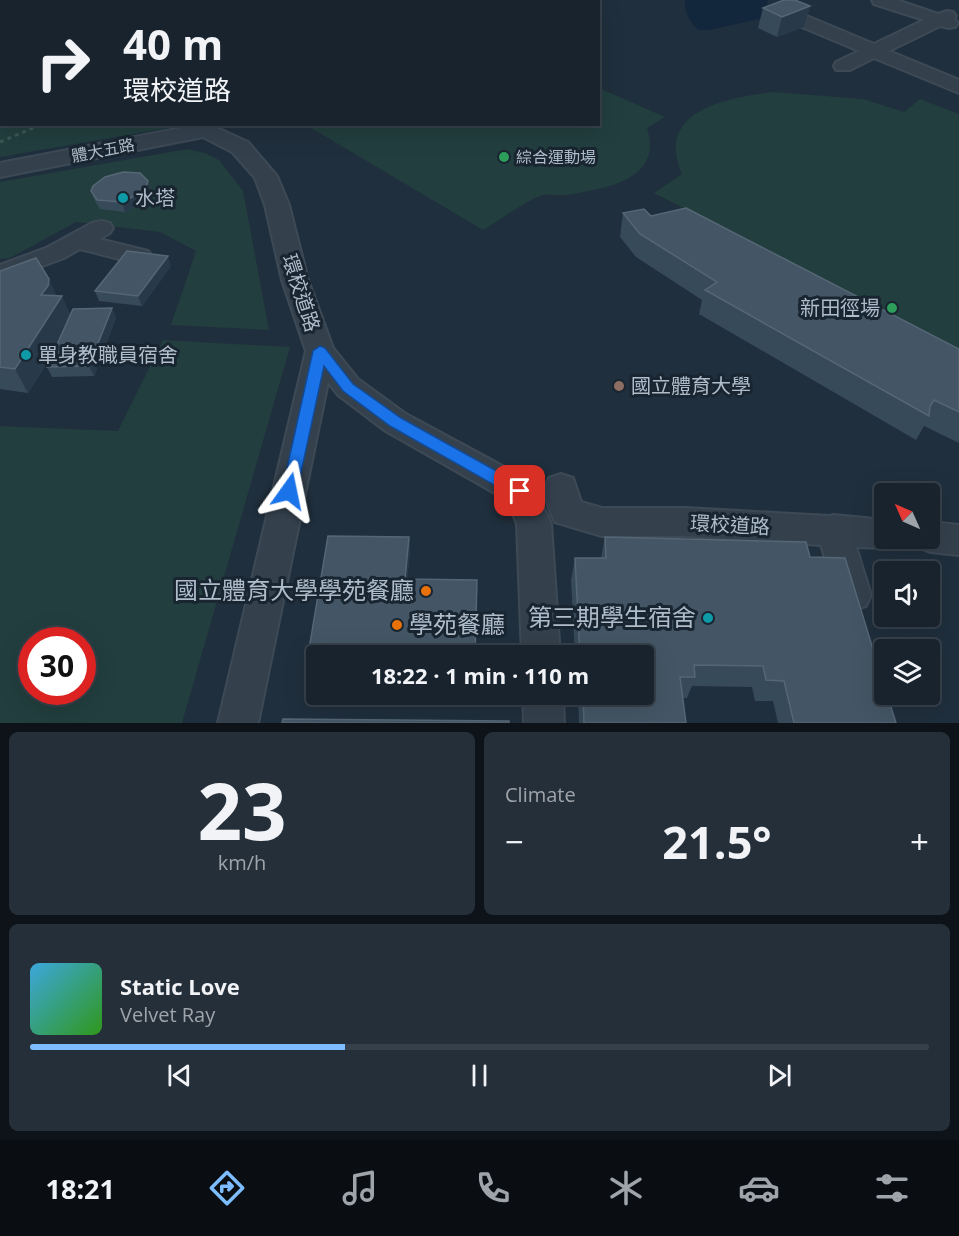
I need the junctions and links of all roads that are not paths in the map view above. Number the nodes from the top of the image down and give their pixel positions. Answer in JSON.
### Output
{"nodes":[{"id":1,"x":880,"y":0,"type":"edge"},
{"id":2,"x":898,"y":0,"type":"edge"},
{"id":3,"x":784,"y":13,"type":"edge"},
{"id":4,"x":951,"y":21,"type":"edge"},
{"id":5,"x":874,"y":51,"type":"junction"},
{"id":6,"x":843,"y":66,"type":"dead end"},
{"id":7,"x":959,"y":87,"type":"edge"},
{"id":8,"x":206,"y":127,"type":"edge"},
{"id":9,"x":0,"y":170,"type":"edge"},
{"id":10,"x":101,"y":228,"type":"dead end"},
{"id":11,"x":77,"y":241,"type":"junction"},
{"id":12,"x":139,"y":256,"type":"edge"},
{"id":13,"x":0,"y":274,"type":"edge"},
{"id":14,"x":320,"y":351,"type":"junction"},
{"id":15,"x":561,"y":487,"type":"dead end"},
{"id":16,"x":834,"y":529,"type":"junction"},
{"id":17,"x":874,"y":533,"type":"edge"},
{"id":18,"x":940,"y":538,"type":"edge"},
{"id":19,"x":959,"y":540,"type":"edge"},
{"id":20,"x":864,"y":632,"type":"edge"},
{"id":21,"x":540,"y":645,"type":"edge"},
{"id":22,"x":543,"y":705,"type":"edge"},
{"id":23,"x":238,"y":723,"type":"edge"},
{"id":24,"x":544,"y":723,"type":"edge"}],
"edges":[{"from":1,"to":4,"type":"street"},
{"from":2,"to":4,"type":"street"},
{"from":3,"to":5,"type":"street"},
{"from":4,"to":5,"type":"street"},
{"from":5,"to":6,"type":"street"},
{"from":5,"to":7,"type":"street"},
{"from":8,"to":9,"type":"street","name":"體大五路"},
{"from":8,"to":14,"type":"street","name":"環校道路"},
{"from":10,"to":11,"type":"street"},
{"from":11,"to":12,"type":"street"},
{"from":11,"to":13,"type":"street"},
{"from":14,"to":21,"type":"street","name":"環校道路"},
{"from":14,"to":23,"type":"street"},
{"from":15,"to":16,"type":"street","name":"環校道路"},
{"from":16,"to":17,"type":"street","name":"環校道路"},
{"from":16,"to":20,"type":"street"},
{"from":18,"to":19,"type":"street"},
{"from":22,"to":24,"type":"street"}]}
